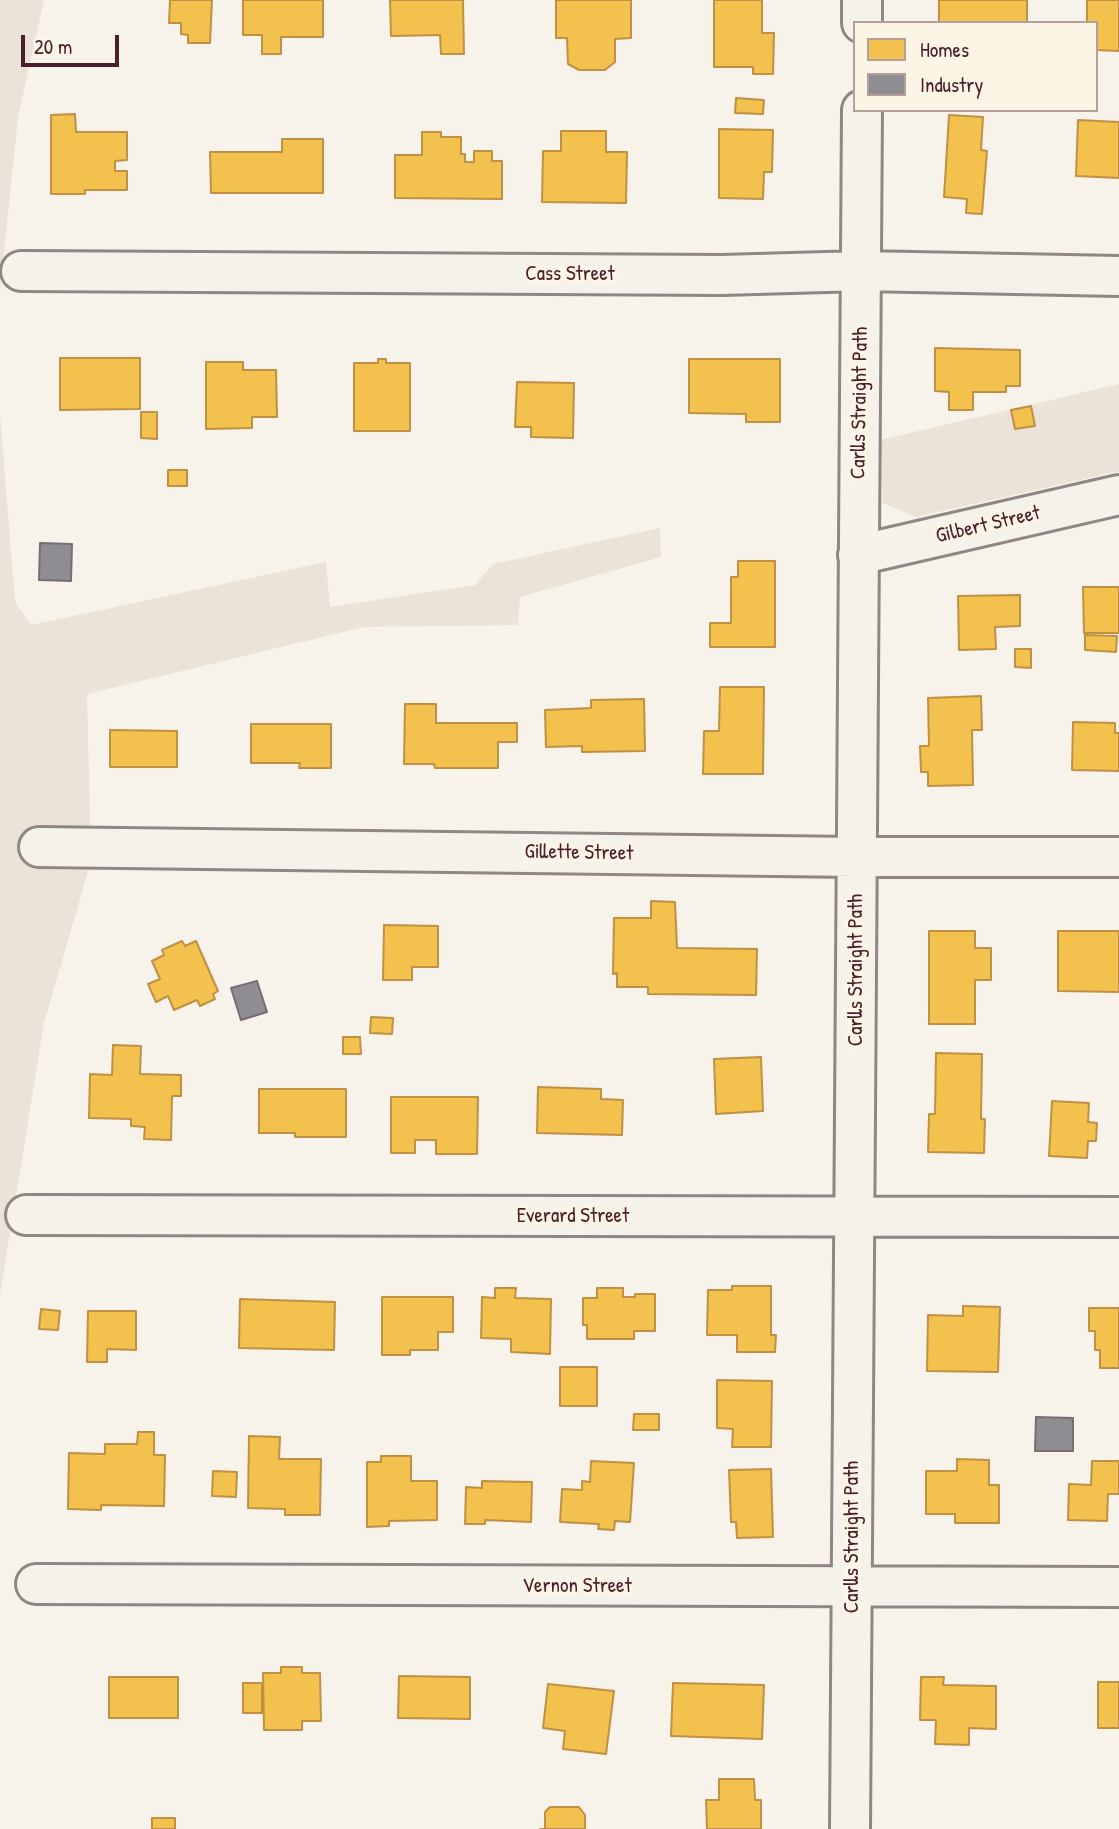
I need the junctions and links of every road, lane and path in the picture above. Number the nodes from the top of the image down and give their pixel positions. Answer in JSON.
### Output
{"nodes":[{"id":1,"x":862,"y":0,"type":"edge"},
{"id":2,"x":862,"y":21,"type":"edge"},
{"id":3,"x":862,"y":112,"type":"edge"},
{"id":4,"x":21,"y":271,"type":"dead end"},
{"id":5,"x":861,"y":271,"type":"junction"},
{"id":6,"x":1119,"y":276,"type":"edge"},
{"id":7,"x":1119,"y":495,"type":"edge"},
{"id":8,"x":858,"y":555,"type":"junction"},
{"id":9,"x":39,"y":847,"type":"dead end"},
{"id":10,"x":857,"y":856,"type":"junction"},
{"id":11,"x":1119,"y":857,"type":"edge"},
{"id":12,"x":26,"y":1215,"type":"dead end"},
{"id":13,"x":854,"y":1217,"type":"junction"},
{"id":14,"x":1119,"y":1217,"type":"edge"},
{"id":15,"x":36,"y":1584,"type":"dead end"},
{"id":16,"x":852,"y":1586,"type":"junction"},
{"id":17,"x":1119,"y":1587,"type":"edge"},
{"id":18,"x":850,"y":1829,"type":"edge"}],
"edges":[{"from":1,"to":2,"type":"street"},
{"from":3,"to":5,"type":"street","name":"Carlls Straight Path"},
{"from":4,"to":5,"type":"street","name":"Cass Street"},
{"from":5,"to":6,"type":"street","name":"Cass Street"},
{"from":5,"to":8,"type":"street","name":"Carlls Straight Path"},
{"from":7,"to":8,"type":"street","name":"Gilbert Street"},
{"from":8,"to":10,"type":"street","name":"Carlls Straight Path"},
{"from":9,"to":10,"type":"street","name":"Gillette Street"},
{"from":10,"to":11,"type":"street","name":"Gillette Street"},
{"from":10,"to":13,"type":"street","name":"Carlls Straight Path"},
{"from":12,"to":13,"type":"street","name":"Everard Street"},
{"from":13,"to":14,"type":"street","name":"Everard Street"},
{"from":13,"to":16,"type":"street","name":"Carlls Straight Path"},
{"from":15,"to":16,"type":"street","name":"Vernon Street"},
{"from":16,"to":17,"type":"street","name":"Vernon Street"},
{"from":16,"to":18,"type":"street","name":"Carlls Straight Path"}]}
